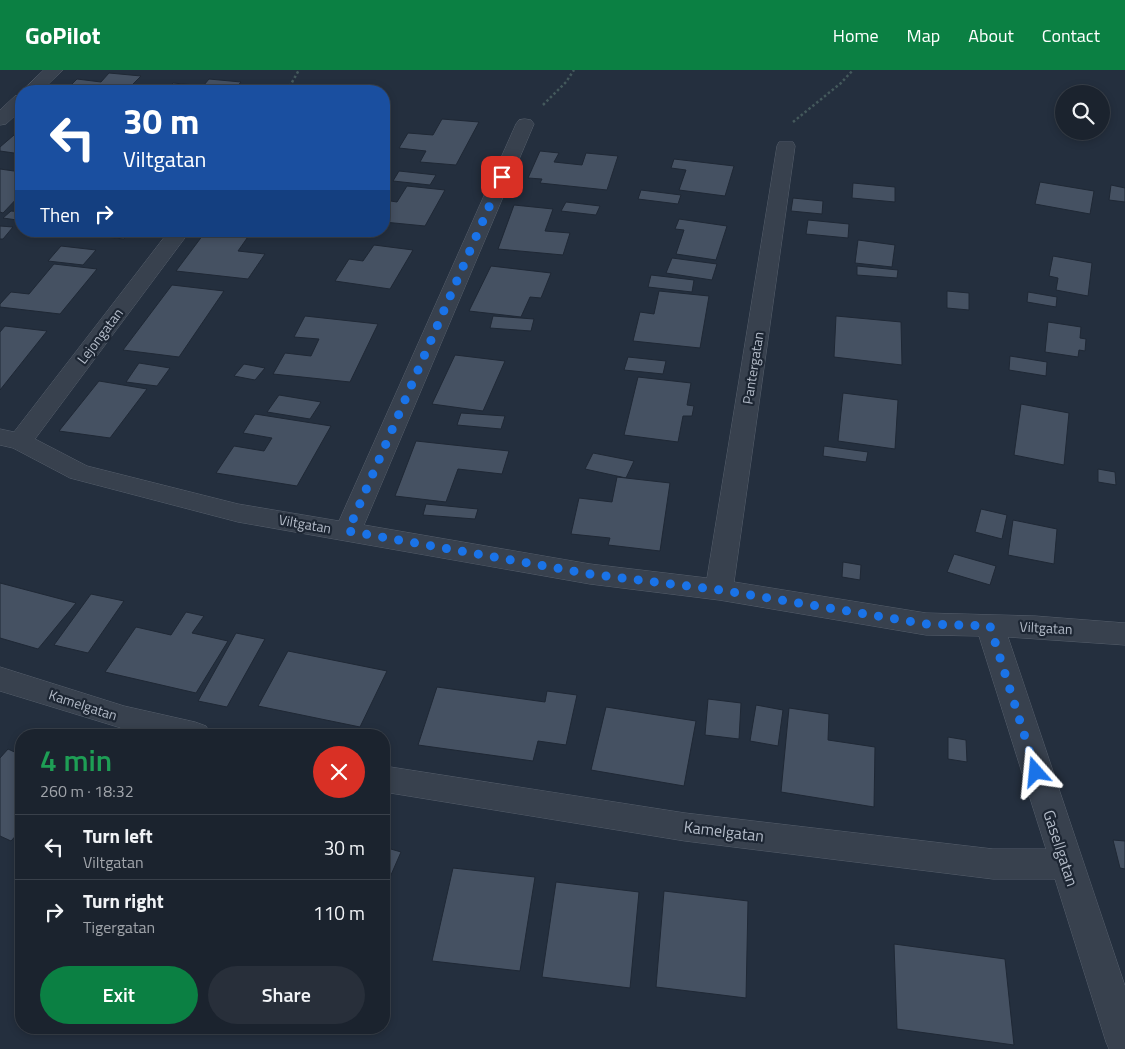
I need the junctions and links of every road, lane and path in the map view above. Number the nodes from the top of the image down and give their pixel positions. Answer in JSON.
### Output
{"nodes":[{"id":1,"x":54,"y":70,"type":"edge"},
{"id":2,"x":299,"y":70,"type":"edge"},
{"id":3,"x":574,"y":70,"type":"edge"},
{"id":4,"x":853,"y":70,"type":"edge"},
{"id":5,"x":38,"y":85,"type":"edge"},
{"id":6,"x":290,"y":85,"type":"edge"},
{"id":7,"x":15,"y":106,"type":"edge"},
{"id":8,"x":0,"y":120,"type":"edge"},
{"id":9,"x":525,"y":124,"type":"joint"},
{"id":10,"x":786,"y":146,"type":"joint"},
{"id":11,"x":175,"y":237,"type":"edge"},
{"id":12,"x":10,"y":439,"type":"edge"},
{"id":13,"x":348,"y":531,"type":"junction"},
{"id":14,"x":720,"y":590,"type":"junction"},
{"id":15,"x":990,"y":626,"type":"junction"},
{"id":16,"x":1125,"y":634,"type":"edge"},
{"id":17,"x":0,"y":678,"type":"edge"},
{"id":18,"x":170,"y":729,"type":"edge"},
{"id":19,"x":390,"y":780,"type":"edge"},
{"id":20,"x":1066,"y":864,"type":"junction"},
{"id":21,"x":1125,"y":1042,"type":"edge"}],
"edges":[{"from":1,"to":5,"type":"street"},
{"from":2,"to":6,"type":"path"},
{"from":3,"to":9,"type":"path"},
{"from":4,"to":10,"type":"path"},
{"from":7,"to":8,"type":"street"},
{"from":9,"to":13,"type":"street"},
{"from":10,"to":14,"type":"street","name":"Pantergatan"},
{"from":11,"to":12,"type":"street","name":"Lejongatan"},
{"from":12,"to":13,"type":"street","name":"Viltgatan"},
{"from":13,"to":14,"type":"street","name":"Viltgatan"},
{"from":14,"to":15,"type":"street","name":"Viltgatan"},
{"from":15,"to":16,"type":"street","name":"Viltgatan"},
{"from":15,"to":20,"type":"street","name":"Gasellgatan"},
{"from":17,"to":18,"type":"street","name":"Kamelgatan"},
{"from":19,"to":20,"type":"street","name":"Kamelgatan"},
{"from":20,"to":21,"type":"street","name":"Gasellgatan"}]}
